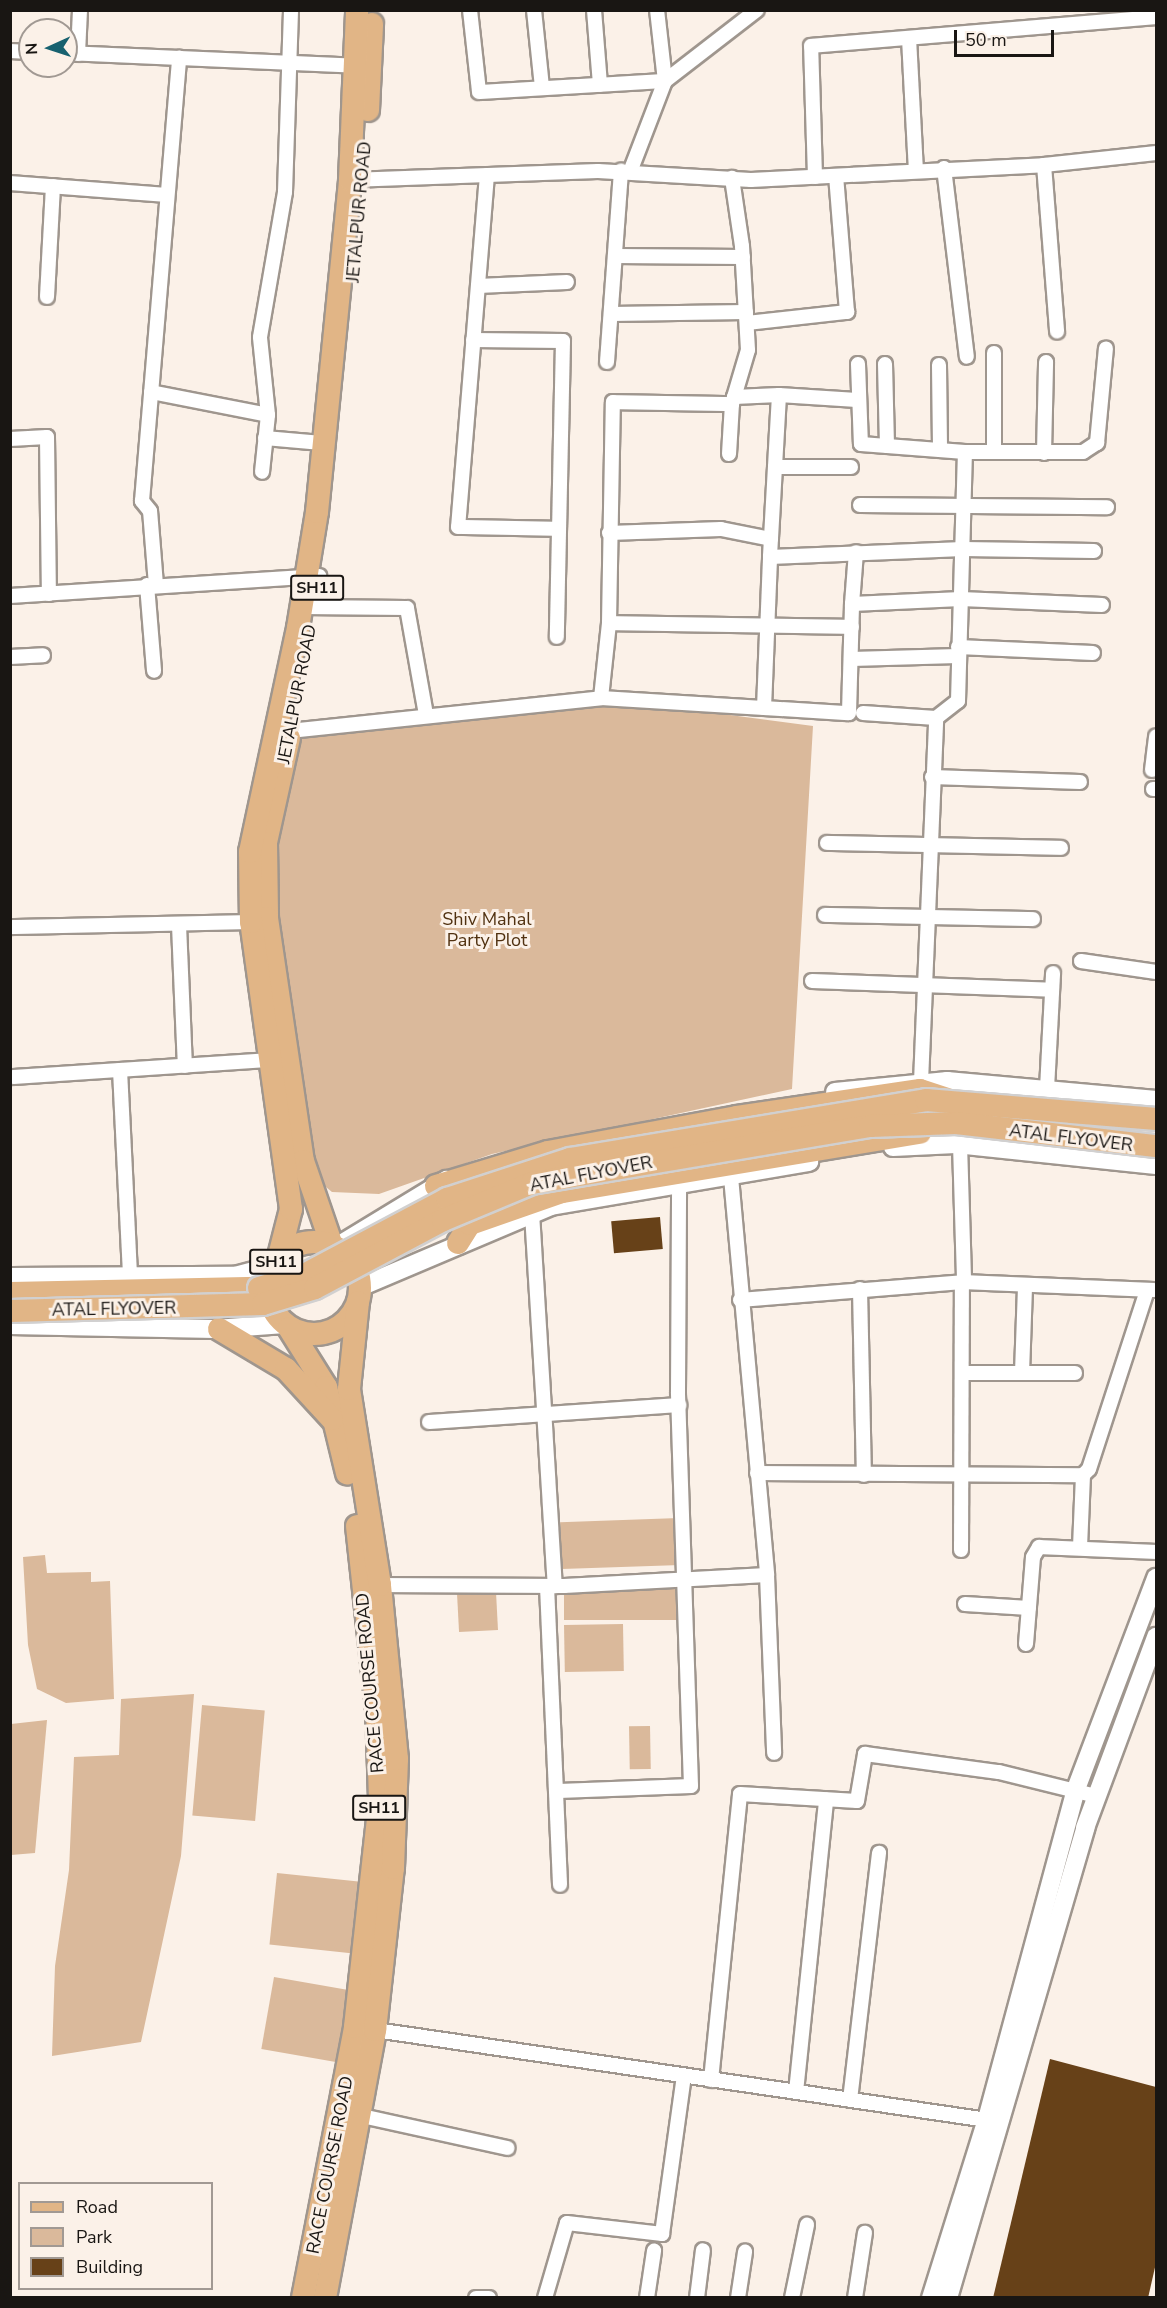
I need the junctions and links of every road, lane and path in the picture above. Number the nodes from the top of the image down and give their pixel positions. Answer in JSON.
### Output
{"nodes":[{"id":1,"x":291,"y":10,"type":"edge"},
{"id":2,"x":357,"y":10,"type":"edge"},
{"id":3,"x":372,"y":10,"type":"edge"},
{"id":4,"x":470,"y":10,"type":"edge"},
{"id":5,"x":534,"y":10,"type":"edge"},
{"id":6,"x":594,"y":10,"type":"edge"},
{"id":7,"x":657,"y":10,"type":"edge"},
{"id":8,"x":757,"y":10,"type":"edge"},
{"id":9,"x":1155,"y":10,"type":"edge"},
{"id":10,"x":1156,"y":17,"type":"edge"},
{"id":11,"x":1156,"y":23,"type":"edge"},
{"id":12,"x":909,"y":38,"type":"junction"},
{"id":13,"x":78,"y":54,"type":"edge"},
{"id":14,"x":179,"y":58,"type":"junction"},
{"id":15,"x":288,"y":63,"type":"junction"},
{"id":16,"x":362,"y":66,"type":"junction"},
{"id":17,"x":665,"y":81,"type":"junction"},
{"id":18,"x":600,"y":85,"type":"junction"},
{"id":19,"x":542,"y":88,"type":"junction"},
{"id":20,"x":1156,"y":153,"type":"edge"},
{"id":21,"x":1044,"y":165,"type":"junction"},
{"id":22,"x":944,"y":168,"type":"junction"},
{"id":23,"x":916,"y":170,"type":"junction"},
{"id":24,"x":625,"y":172,"type":"junction"},
{"id":25,"x":487,"y":175,"type":"junction"},
{"id":26,"x":836,"y":176,"type":"junction"},
{"id":27,"x":815,"y":177,"type":"junction"},
{"id":28,"x":732,"y":178,"type":"junction"},
{"id":29,"x":357,"y":180,"type":"junction"},
{"id":30,"x":10,"y":183,"type":"edge"},
{"id":31,"x":53,"y":186,"type":"junction"},
{"id":32,"x":167,"y":195,"type":"junction"},
{"id":33,"x":615,"y":256,"type":"junction"},
{"id":34,"x":743,"y":257,"type":"junction"},
{"id":35,"x":567,"y":282,"type":"dead end"},
{"id":36,"x":478,"y":286,"type":"junction"},
{"id":37,"x":47,"y":297,"type":"dead end"},
{"id":38,"x":611,"y":314,"type":"junction"},
{"id":39,"x":746,"y":317,"type":"junction"},
{"id":40,"x":1057,"y":331,"type":"dead end"},
{"id":41,"x":473,"y":340,"type":"junction"},
{"id":42,"x":1106,"y":348,"type":"dead end"},
{"id":43,"x":994,"y":353,"type":"dead end"},
{"id":44,"x":967,"y":357,"type":"dead end"},
{"id":45,"x":1046,"y":362,"type":"dead end"},
{"id":46,"x":607,"y":363,"type":"dead end"},
{"id":47,"x":858,"y":364,"type":"dead end"},
{"id":48,"x":885,"y":364,"type":"dead end"},
{"id":49,"x":939,"y":365,"type":"dead end"},
{"id":50,"x":151,"y":392,"type":"junction"},
{"id":51,"x":779,"y":395,"type":"junction"},
{"id":52,"x":857,"y":400,"type":"junction"},
{"id":53,"x":733,"y":401,"type":"junction"},
{"id":54,"x":268,"y":415,"type":"junction"},
{"id":55,"x":265,"y":438,"type":"junction"},
{"id":56,"x":10,"y":439,"type":"edge"},
{"id":57,"x":322,"y":444,"type":"junction"},
{"id":58,"x":887,"y":446,"type":"junction"},
{"id":59,"x":940,"y":450,"type":"junction"},
{"id":60,"x":965,"y":452,"type":"junction"},
{"id":61,"x":994,"y":452,"type":"junction"},
{"id":62,"x":1044,"y":453,"type":"junction"},
{"id":63,"x":729,"y":454,"type":"dead end"},
{"id":64,"x":775,"y":467,"type":"junction"},
{"id":65,"x":851,"y":467,"type":"dead end"},
{"id":66,"x":262,"y":472,"type":"dead end"},
{"id":67,"x":860,"y":505,"type":"dead end"},
{"id":68,"x":963,"y":505,"type":"junction"},
{"id":69,"x":1107,"y":507,"type":"dead end"},
{"id":70,"x":559,"y":529,"type":"junction"},
{"id":71,"x":609,"y":533,"type":"junction"},
{"id":72,"x":771,"y":538,"type":"junction"},
{"id":73,"x":963,"y":549,"type":"junction"},
{"id":74,"x":1094,"y":551,"type":"dead end"},
{"id":75,"x":856,"y":552,"type":"junction"},
{"id":76,"x":770,"y":557,"type":"junction"},
{"id":77,"x":313,"y":577,"type":"junction"},
{"id":78,"x":152,"y":585,"type":"junction"},
{"id":79,"x":49,"y":594,"type":"junction"},
{"id":80,"x":10,"y":596,"type":"edge"},
{"id":81,"x":961,"y":599,"type":"junction"},
{"id":82,"x":852,"y":604,"type":"junction"},
{"id":83,"x":1102,"y":605,"type":"dead end"},
{"id":84,"x":308,"y":607,"type":"junction"},
{"id":85,"x":609,"y":623,"type":"junction"},
{"id":86,"x":852,"y":627,"type":"junction"},
{"id":87,"x":767,"y":628,"type":"junction"},
{"id":88,"x":557,"y":637,"type":"dead end"},
{"id":89,"x":958,"y":651,"type":"junction"},
{"id":90,"x":1093,"y":652,"type":"dead end"},
{"id":91,"x":43,"y":655,"type":"dead end"},
{"id":92,"x":10,"y":657,"type":"edge"},
{"id":93,"x":851,"y":659,"type":"junction"},
{"id":94,"x":154,"y":671,"type":"dead end"},
{"id":95,"x":601,"y":698,"type":"junction"},
{"id":96,"x":764,"y":708,"type":"junction"},
{"id":97,"x":863,"y":713,"type":"dead end"},
{"id":98,"x":426,"y":715,"type":"junction"},
{"id":99,"x":936,"y":718,"type":"junction"},
{"id":100,"x":283,"y":732,"type":"junction"},
{"id":101,"x":1156,"y":736,"type":"edge"},
{"id":102,"x":1152,"y":770,"type":"dead end"},
{"id":103,"x":932,"y":777,"type":"junction"},
{"id":104,"x":1080,"y":782,"type":"dead end"},
{"id":105,"x":826,"y":843,"type":"dead end"},
{"id":106,"x":928,"y":848,"type":"junction"},
{"id":107,"x":1061,"y":848,"type":"dead end"},
{"id":108,"x":825,"y":915,"type":"dead end"},
{"id":109,"x":927,"y":918,"type":"junction"},
{"id":110,"x":1033,"y":919,"type":"dead end"},
{"id":111,"x":259,"y":922,"type":"junction"},
{"id":112,"x":179,"y":925,"type":"junction"},
{"id":113,"x":10,"y":927,"type":"edge"},
{"id":114,"x":1081,"y":961,"type":"dead end"},
{"id":115,"x":1156,"y":972,"type":"edge"},
{"id":116,"x":1053,"y":973,"type":"dead end"},
{"id":117,"x":812,"y":981,"type":"dead end"},
{"id":118,"x":925,"y":987,"type":"junction"},
{"id":119,"x":1052,"y":990,"type":"junction"},
{"id":120,"x":271,"y":1060,"type":"junction"},
{"id":121,"x":185,"y":1066,"type":"junction"},
{"id":122,"x":120,"y":1070,"type":"junction"},
{"id":123,"x":12,"y":1075,"type":"edge"},
{"id":124,"x":921,"y":1082,"type":"junction"},
{"id":125,"x":1047,"y":1089,"type":"junction"},
{"id":126,"x":1156,"y":1100,"type":"edge"},
{"id":127,"x":1156,"y":1119,"type":"edge"},
{"id":128,"x":956,"y":1123,"type":"junction"},
{"id":129,"x":1156,"y":1146,"type":"edge"},
{"id":130,"x":294,"y":1160,"type":"junction"},
{"id":131,"x":1156,"y":1165,"type":"edge"},
{"id":132,"x":730,"y":1177,"type":"junction"},
{"id":133,"x":436,"y":1186,"type":"junction"},
{"id":134,"x":679,"y":1186,"type":"junction"},
{"id":135,"x":532,"y":1214,"type":"junction"},
{"id":136,"x":458,"y":1244,"type":"junction"},
{"id":137,"x":334,"y":1245,"type":"junction"},
{"id":138,"x":275,"y":1263,"type":"junction"},
{"id":139,"x":130,"y":1274,"type":"dead end"},
{"id":140,"x":10,"y":1276,"type":"edge"},
{"id":141,"x":963,"y":1282,"type":"junction"},
{"id":142,"x":1025,"y":1285,"type":"junction"},
{"id":143,"x":860,"y":1289,"type":"junction"},
{"id":144,"x":1152,"y":1290,"type":"edge"},
{"id":145,"x":10,"y":1293,"type":"edge"},
{"id":146,"x":359,"y":1294,"type":"junction"},
{"id":147,"x":740,"y":1300,"type":"junction"},
{"id":148,"x":10,"y":1311,"type":"edge"},
{"id":149,"x":10,"y":1324,"type":"edge"},
{"id":150,"x":287,"y":1326,"type":"junction"},
{"id":151,"x":219,"y":1329,"type":"junction"},
{"id":152,"x":1075,"y":1372,"type":"dead end"},
{"id":153,"x":962,"y":1373,"type":"junction"},
{"id":154,"x":1022,"y":1373,"type":"junction"},
{"id":155,"x":679,"y":1406,"type":"junction"},
{"id":156,"x":547,"y":1415,"type":"junction"},
{"id":157,"x":335,"y":1422,"type":"junction"},
{"id":158,"x":429,"y":1422,"type":"dead end"},
{"id":159,"x":757,"y":1473,"type":"junction"},
{"id":160,"x":864,"y":1475,"type":"junction"},
{"id":161,"x":1083,"y":1476,"type":"junction"},
{"id":162,"x":962,"y":1477,"type":"junction"},
{"id":163,"x":1080,"y":1547,"type":"junction"},
{"id":164,"x":961,"y":1550,"type":"dead end"},
{"id":165,"x":1156,"y":1552,"type":"edge"},
{"id":166,"x":767,"y":1575,"type":"junction"},
{"id":167,"x":1156,"y":1578,"type":"edge"},
{"id":168,"x":685,"y":1579,"type":"junction"},
{"id":169,"x":371,"y":1585,"type":"junction"},
{"id":170,"x":551,"y":1586,"type":"junction"},
{"id":171,"x":965,"y":1604,"type":"dead end"},
{"id":172,"x":1029,"y":1608,"type":"junction"},
{"id":173,"x":1156,"y":1637,"type":"edge"},
{"id":174,"x":1026,"y":1644,"type":"dead end"},
{"id":175,"x":774,"y":1753,"type":"dead end"},
{"id":176,"x":1076,"y":1789,"type":"junction"},
{"id":177,"x":559,"y":1791,"type":"junction"},
{"id":178,"x":1096,"y":1796,"type":"junction"},
{"id":179,"x":826,"y":1800,"type":"junction"},
{"id":180,"x":879,"y":1853,"type":"dead end"},
{"id":181,"x":560,"y":1885,"type":"dead end"},
{"id":182,"x":365,"y":2029,"type":"junction"},
{"id":183,"x":684,"y":2076,"type":"junction"},
{"id":184,"x":711,"y":2080,"type":"junction"},
{"id":185,"x":796,"y":2092,"type":"junction"},
{"id":186,"x":850,"y":2100,"type":"junction"},
{"id":187,"x":362,"y":2116,"type":"junction"},
{"id":188,"x":995,"y":2121,"type":"junction"},
{"id":189,"x":508,"y":2148,"type":"dead end"},
{"id":190,"x":807,"y":2225,"type":"dead end"},
{"id":191,"x":866,"y":2233,"type":"dead end"},
{"id":192,"x":703,"y":2250,"type":"dead end"},
{"id":193,"x":654,"y":2251,"type":"dead end"},
{"id":194,"x":745,"y":2252,"type":"dead end"},
{"id":195,"x":303,"y":2298,"type":"edge"},
{"id":196,"x":325,"y":2298,"type":"edge"},
{"id":197,"x":476,"y":2298,"type":"edge"},
{"id":198,"x":489,"y":2298,"type":"edge"},
{"id":199,"x":545,"y":2298,"type":"edge"},
{"id":200,"x":647,"y":2298,"type":"edge"},
{"id":201,"x":697,"y":2298,"type":"edge"},
{"id":202,"x":738,"y":2298,"type":"edge"},
{"id":203,"x":792,"y":2298,"type":"edge"},
{"id":204,"x":855,"y":2298,"type":"edge"},
{"id":205,"x":931,"y":2298,"type":"edge"},
{"id":206,"x":948,"y":2298,"type":"edge"}],
"edges":[{"from":1,"to":15,"type":"street"},
{"from":2,"to":16,"type":"main road","name":"JETALPUR ROAD","number":"SH11"},
{"from":3,"to":16,"type":"main road","name":"JETALPUR ROAD","number":"SH11"},
{"from":4,"to":19,"type":"street"},
{"from":5,"to":19,"type":"street"},
{"from":6,"to":18,"type":"street"},
{"from":7,"to":17,"type":"street"},
{"from":8,"to":17,"type":"street"},
{"from":9,"to":10,"type":"street"},
{"from":10,"to":11,"type":"street"},
{"from":10,"to":12,"type":"street"},
{"from":12,"to":23,"type":"street"},
{"from":12,"to":27,"type":"street"},
{"from":13,"to":14,"type":"street"},
{"from":14,"to":15,"type":"street"},
{"from":14,"to":32,"type":"street"},
{"from":15,"to":16,"type":"street"},
{"from":15,"to":54,"type":"street"},
{"from":16,"to":29,"type":"main road","name":"JETALPUR ROAD","number":"SH11"},
{"from":17,"to":18,"type":"street"},
{"from":17,"to":24,"type":"street"},
{"from":18,"to":19,"type":"street"},
{"from":20,"to":21,"type":"street"},
{"from":21,"to":22,"type":"street"},
{"from":21,"to":40,"type":"street"},
{"from":22,"to":23,"type":"street"},
{"from":22,"to":44,"type":"street"},
{"from":23,"to":26,"type":"street"},
{"from":24,"to":25,"type":"street"},
{"from":24,"to":28,"type":"street"},
{"from":24,"to":33,"type":"street"},
{"from":25,"to":29,"type":"street"},
{"from":25,"to":36,"type":"street"},
{"from":26,"to":27,"type":"street"},
{"from":26,"to":39,"type":"street"},
{"from":27,"to":28,"type":"street"},
{"from":28,"to":34,"type":"street"},
{"from":29,"to":57,"type":"main road","name":"JETALPUR ROAD","number":"SH11"},
{"from":29,"to":77,"type":"main road","name":"JETALPUR ROAD","number":"SH11"},
{"from":30,"to":31,"type":"street"},
{"from":31,"to":32,"type":"street"},
{"from":31,"to":37,"type":"street"},
{"from":32,"to":50,"type":"street"},
{"from":33,"to":34,"type":"street"},
{"from":33,"to":38,"type":"street"},
{"from":34,"to":39,"type":"street"},
{"from":35,"to":36,"type":"street"},
{"from":36,"to":41,"type":"street"},
{"from":38,"to":39,"type":"street"},
{"from":38,"to":46,"type":"street"},
{"from":39,"to":53,"type":"street"},
{"from":41,"to":70,"type":"street"},
{"from":41,"to":70,"type":"street"},
{"from":42,"to":62,"type":"street"},
{"from":43,"to":61,"type":"street"},
{"from":45,"to":62,"type":"street"},
{"from":47,"to":52,"type":"street"},
{"from":48,"to":58,"type":"street"},
{"from":49,"to":59,"type":"street"},
{"from":50,"to":54,"type":"street"},
{"from":50,"to":78,"type":"street"},
{"from":51,"to":52,"type":"street"},
{"from":51,"to":53,"type":"street"},
{"from":51,"to":64,"type":"street"},
{"from":52,"to":58,"type":"street"},
{"from":53,"to":63,"type":"street"},
{"from":53,"to":71,"type":"street"},
{"from":54,"to":55,"type":"street"},
{"from":55,"to":57,"type":"street"},
{"from":55,"to":66,"type":"street"},
{"from":56,"to":79,"type":"street"},
{"from":57,"to":77,"type":"main road","name":"JETALPUR ROAD","number":"SH11"},
{"from":58,"to":59,"type":"street"},
{"from":59,"to":60,"type":"street"},
{"from":60,"to":61,"type":"street"},
{"from":60,"to":68,"type":"street"},
{"from":61,"to":62,"type":"street"},
{"from":64,"to":65,"type":"street"},
{"from":64,"to":72,"type":"street"},
{"from":67,"to":68,"type":"street"},
{"from":68,"to":69,"type":"street"},
{"from":68,"to":73,"type":"street"},
{"from":70,"to":88,"type":"street"},
{"from":71,"to":72,"type":"street"},
{"from":71,"to":85,"type":"street"},
{"from":72,"to":76,"type":"street"},
{"from":73,"to":74,"type":"street"},
{"from":73,"to":75,"type":"street"},
{"from":73,"to":81,"type":"street"},
{"from":75,"to":76,"type":"street"},
{"from":75,"to":82,"type":"street"},
{"from":76,"to":87,"type":"street"},
{"from":77,"to":78,"type":"street"},
{"from":77,"to":84,"type":"main road","name":"JETALPUR ROAD","number":"SH11"},
{"from":78,"to":79,"type":"street"},
{"from":78,"to":94,"type":"street"},
{"from":79,"to":80,"type":"street"},
{"from":81,"to":82,"type":"street"},
{"from":81,"to":83,"type":"street"},
{"from":81,"to":89,"type":"street"},
{"from":82,"to":86,"type":"street"},
{"from":84,"to":98,"type":"street"},
{"from":84,"to":100,"type":"main road","name":"JETALPUR ROAD","number":"SH11"},
{"from":85,"to":87,"type":"street"},
{"from":85,"to":95,"type":"street"},
{"from":86,"to":87,"type":"street"},
{"from":86,"to":93,"type":"street"},
{"from":87,"to":96,"type":"street"},
{"from":89,"to":90,"type":"street"},
{"from":89,"to":93,"type":"street"},
{"from":89,"to":99,"type":"street"},
{"from":91,"to":92,"type":"street"},
{"from":93,"to":96,"type":"street"},
{"from":95,"to":96,"type":"street"},
{"from":95,"to":98,"type":"street"},
{"from":97,"to":99,"type":"street"},
{"from":98,"to":100,"type":"street"},
{"from":99,"to":103,"type":"street"},
{"from":100,"to":111,"type":"main road","name":"JETALPUR ROAD","number":"SH11"},
{"from":101,"to":102,"type":"street"},
{"from":103,"to":104,"type":"street"},
{"from":103,"to":106,"type":"street"},
{"from":105,"to":106,"type":"street"},
{"from":106,"to":107,"type":"street"},
{"from":106,"to":109,"type":"street"},
{"from":108,"to":109,"type":"street"},
{"from":109,"to":110,"type":"street"},
{"from":109,"to":118,"type":"street"},
{"from":111,"to":112,"type":"street"},
{"from":111,"to":120,"type":"main road","name":"JETALPUR ROAD","number":"SH11"},
{"from":111,"to":130,"type":"main road","name":"JETALPUR ROAD","number":"SH11"},
{"from":112,"to":113,"type":"street"},
{"from":112,"to":121,"type":"street"},
{"from":114,"to":115,"type":"street"},
{"from":116,"to":119,"type":"street"},
{"from":117,"to":118,"type":"street"},
{"from":118,"to":119,"type":"street"},
{"from":118,"to":124,"type":"street"},
{"from":119,"to":125,"type":"street"},
{"from":120,"to":121,"type":"street"},
{"from":120,"to":130,"type":"main road","name":"JETALPUR ROAD","number":"SH11"},
{"from":121,"to":122,"type":"street"},
{"from":122,"to":123,"type":"street"},
{"from":122,"to":139,"type":"street"},
{"from":124,"to":125,"type":"street"},
{"from":124,"to":133,"type":"street"},
{"from":125,"to":126,"type":"street"},
{"from":127,"to":128,"type":"main road","name":"ATAL FLYOVER","bridge":true},
{"from":128,"to":129,"type":"main road","name":"ATAL FLYOVER","bridge":true},
{"from":128,"to":131,"type":"street"},
{"from":128,"to":132,"type":"street"},
{"from":128,"to":133,"type":"main road"},
{"from":128,"to":136,"type":"main road"},
{"from":128,"to":141,"type":"street"},
{"from":128,"to":145,"type":"main road","name":"ATAL FLYOVER","bridge":true},
{"from":128,"to":148,"type":"main road","name":"ATAL FLYOVER","bridge":true},
{"from":130,"to":137,"type":"main road","number":"SH11"},
{"from":130,"to":138,"type":"main road","number":"SH11"},
{"from":132,"to":134,"type":"street"},
{"from":132,"to":147,"type":"street"},
{"from":133,"to":137,"type":"street"},
{"from":134,"to":135,"type":"street"},
{"from":134,"to":155,"type":"street"},
{"from":135,"to":136,"type":"street"},
{"from":135,"to":156,"type":"street"},
{"from":136,"to":146,"type":"street"},
{"from":137,"to":138,"type":"main road","number":"SH11"},
{"from":137,"to":146,"type":"main road","number":"SH11"},
{"from":138,"to":140,"type":"street"},
{"from":138,"to":150,"type":"main road","number":"SH11"},
{"from":141,"to":142,"type":"street"},
{"from":141,"to":143,"type":"street"},
{"from":141,"to":153,"type":"street"},
{"from":142,"to":144,"type":"street"},
{"from":142,"to":154,"type":"street"},
{"from":143,"to":147,"type":"street"},
{"from":143,"to":160,"type":"street"},
{"from":144,"to":161,"type":"street"},
{"from":146,"to":150,"type":"main road"},
{"from":146,"to":169,"type":"main road","name":"RACE COURSE ROAD","number":"SH11"},
{"from":147,"to":159,"type":"street"},
{"from":149,"to":151,"type":"street"},
{"from":150,"to":151,"type":"street"},
{"from":150,"to":157,"type":"main road","name":"RACE COURSE ROAD","number":"SH11"},
{"from":151,"to":157,"type":"main road"},
{"from":152,"to":154,"type":"street"},
{"from":153,"to":154,"type":"street"},
{"from":153,"to":162,"type":"street"},
{"from":155,"to":156,"type":"street"},
{"from":155,"to":168,"type":"street"},
{"from":156,"to":158,"type":"street"},
{"from":156,"to":170,"type":"street"},
{"from":157,"to":169,"type":"main road","name":"RACE COURSE ROAD","number":"SH11"},
{"from":159,"to":160,"type":"street"},
{"from":159,"to":166,"type":"street"},
{"from":160,"to":162,"type":"street"},
{"from":161,"to":162,"type":"street"},
{"from":161,"to":163,"type":"street"},
{"from":162,"to":164,"type":"street"},
{"from":163,"to":165,"type":"street"},
{"from":163,"to":172,"type":"street"},
{"from":166,"to":168,"type":"street"},
{"from":166,"to":175,"type":"street"},
{"from":167,"to":176,"type":"street"},
{"from":168,"to":170,"type":"street"},
{"from":168,"to":177,"type":"street"},
{"from":169,"to":170,"type":"street"},
{"from":169,"to":182,"type":"main road","name":"RACE COURSE ROAD","number":"SH11"},
{"from":170,"to":177,"type":"street"},
{"from":171,"to":172,"type":"street"},
{"from":172,"to":174,"type":"street"},
{"from":173,"to":178,"type":"street"},
{"from":176,"to":178,"type":"street"},
{"from":176,"to":179,"type":"street"},
{"from":176,"to":188,"type":"street"},
{"from":177,"to":181,"type":"street"},
{"from":178,"to":188,"type":"street"},
{"from":179,"to":184,"type":"street"},
{"from":179,"to":185,"type":"street"},
{"from":180,"to":186,"type":"street"},
{"from":182,"to":183,"type":"street"},
{"from":182,"to":187,"type":"main road","name":"RACE COURSE ROAD","number":"SH11"},
{"from":182,"to":195,"type":"main road","name":"RACE COURSE ROAD","number":"SH11"},
{"from":183,"to":184,"type":"street"},
{"from":183,"to":199,"type":"street"},
{"from":184,"to":185,"type":"street"},
{"from":185,"to":186,"type":"street"},
{"from":186,"to":188,"type":"street"},
{"from":187,"to":189,"type":"street"},
{"from":187,"to":196,"type":"main road","name":"RACE COURSE ROAD","number":"SH11"},
{"from":188,"to":205,"type":"street"},
{"from":188,"to":206,"type":"street"},
{"from":190,"to":203,"type":"street"},
{"from":191,"to":204,"type":"street"},
{"from":192,"to":201,"type":"street"},
{"from":193,"to":200,"type":"street"},
{"from":194,"to":202,"type":"street"},
{"from":197,"to":198,"type":"street"}]}
